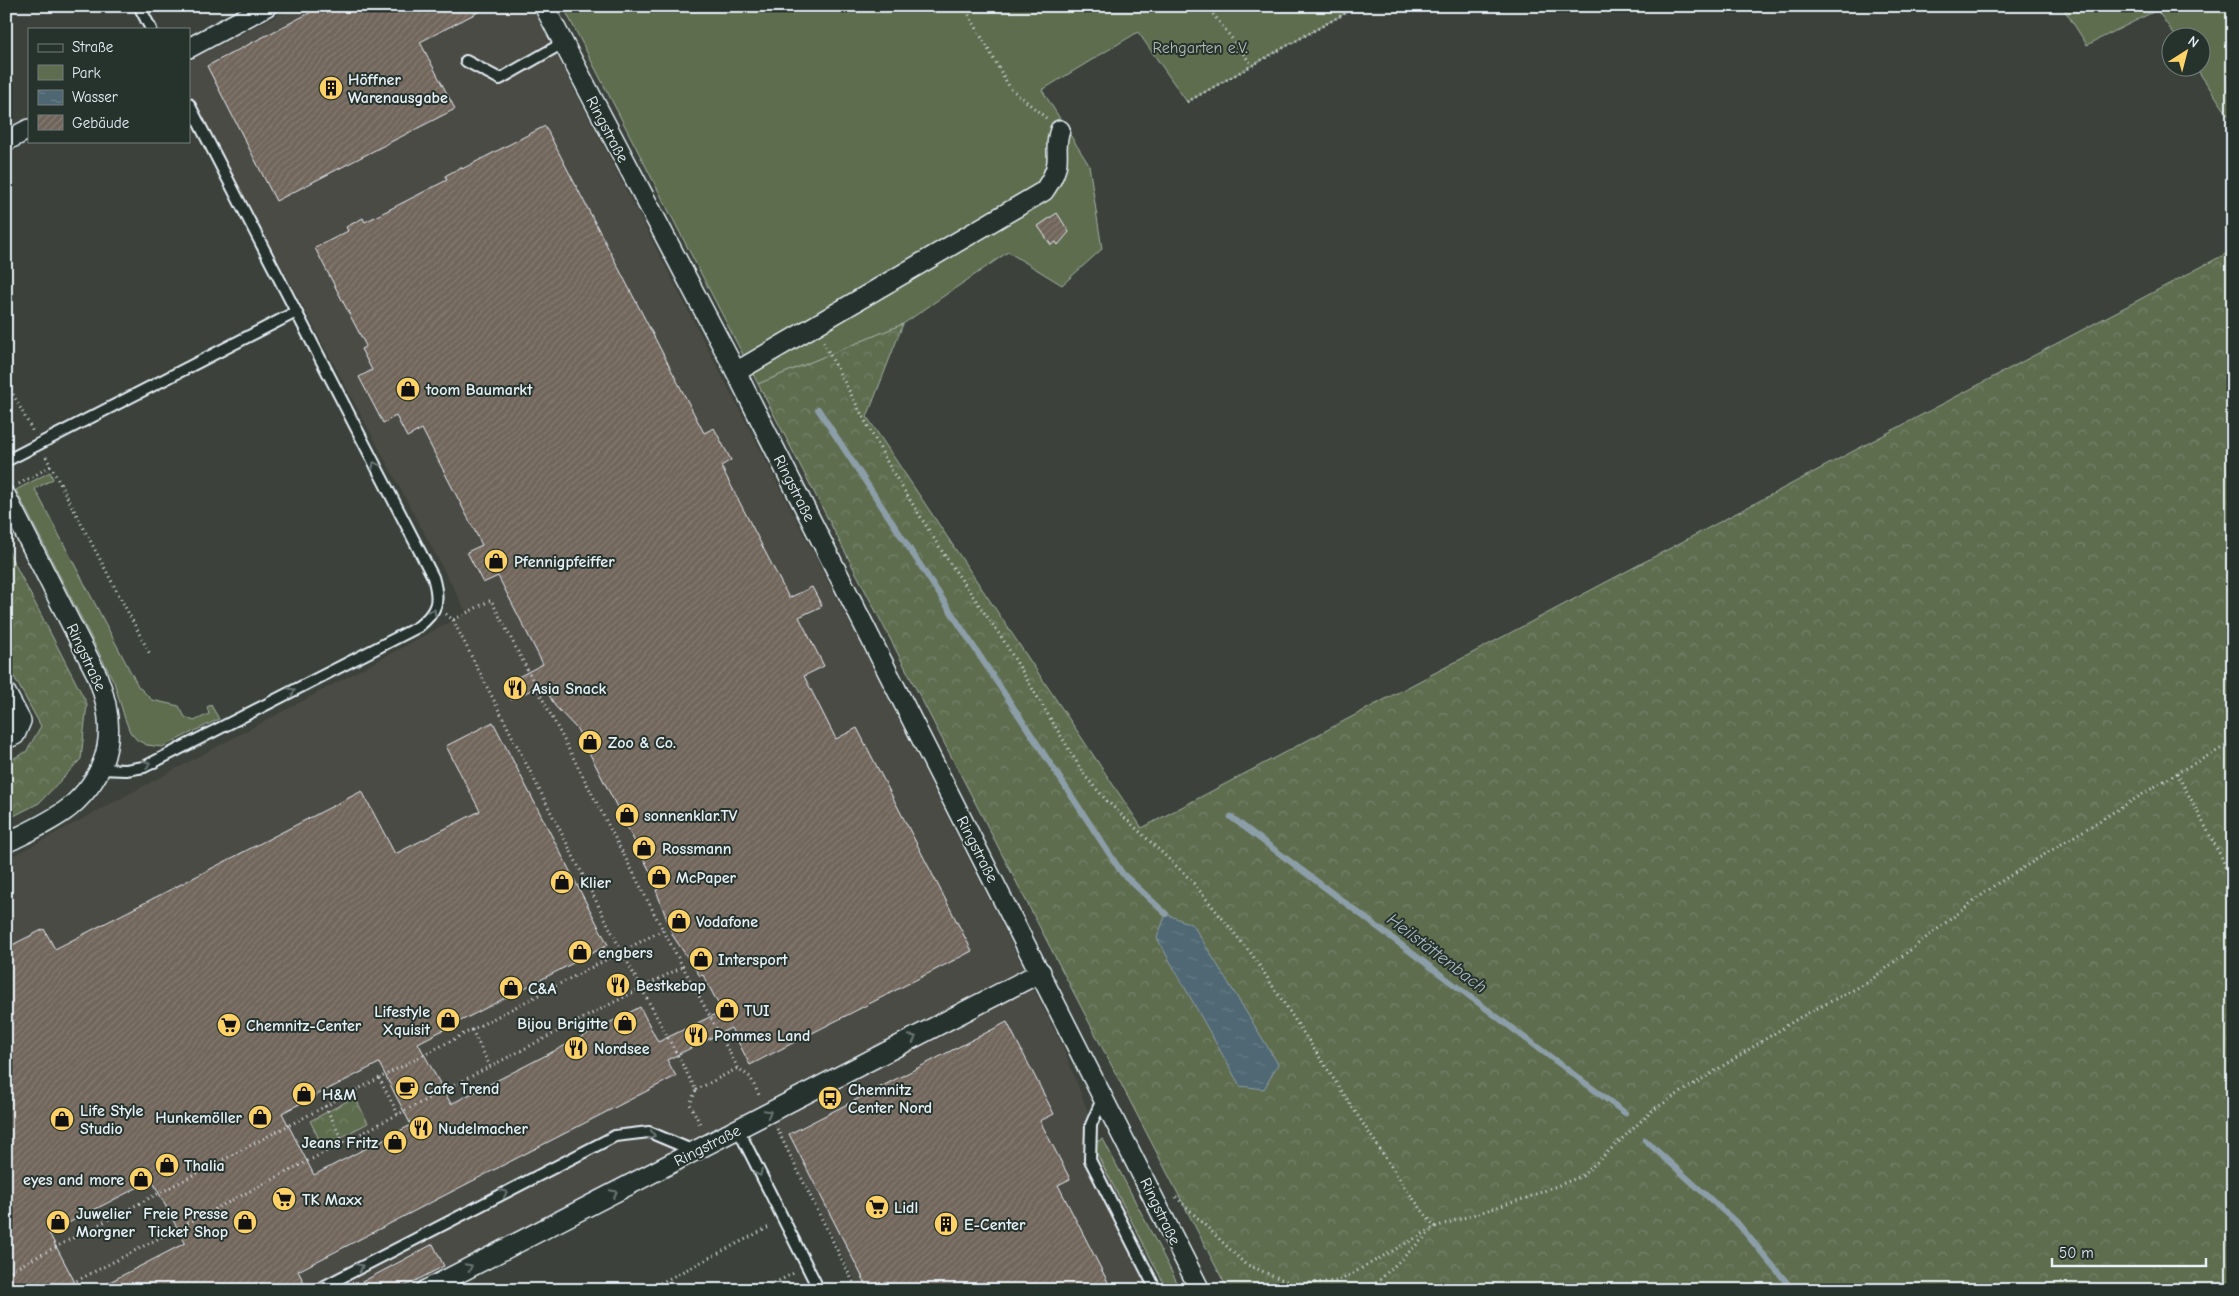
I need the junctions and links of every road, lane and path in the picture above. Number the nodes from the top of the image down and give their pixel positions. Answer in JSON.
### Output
{"nodes":[{"id":1,"x":139,"y":6,"type":"edge"},
{"id":2,"x":267,"y":6,"type":"edge"},
{"id":3,"x":544,"y":6,"type":"edge"},
{"id":4,"x":964,"y":6,"type":"edge"},
{"id":5,"x":1206,"y":6,"type":"edge"},
{"id":6,"x":1358,"y":6,"type":"edge"},
{"id":7,"x":150,"y":28,"type":"edge"},
{"id":8,"x":563,"y":43,"type":"junction"},
{"id":9,"x":190,"y":47,"type":"edge"},
{"id":10,"x":466,"y":62,"type":"dead end"},
{"id":11,"x":1252,"y":65,"type":"junction"},
{"id":12,"x":1187,"y":102,"type":"dead end"},
{"id":13,"x":190,"y":106,"type":"edge"},
{"id":14,"x":28,"y":130,"type":"edge"},
{"id":15,"x":1060,"y":130,"type":"joint"},
{"id":16,"x":6,"y":141,"type":"edge"},
{"id":17,"x":296,"y":312,"type":"junction"},
{"id":18,"x":815,"y":326,"type":"junction"},
{"id":19,"x":736,"y":372,"type":"junction"},
{"id":20,"x":6,"y":381,"type":"edge"},
{"id":21,"x":39,"y":444,"type":"junction"},
{"id":22,"x":6,"y":461,"type":"edge"},
{"id":23,"x":51,"y":466,"type":"junction"},
{"id":24,"x":10,"y":492,"type":"edge"},
{"id":25,"x":437,"y":605,"type":"junction"},
{"id":26,"x":453,"y":620,"type":"junction"},
{"id":27,"x":151,"y":656,"type":"dead end"},
{"id":28,"x":6,"y":693,"type":"edge"},
{"id":29,"x":6,"y":739,"type":"edge"},
{"id":30,"x":2233,"y":742,"type":"edge"},
{"id":31,"x":100,"y":769,"type":"junction"},
{"id":32,"x":2177,"y":773,"type":"junction"},
{"id":33,"x":6,"y":843,"type":"edge"},
{"id":34,"x":2233,"y":894,"type":"edge"},
{"id":35,"x":622,"y":952,"type":"junction"},
{"id":36,"x":684,"y":966,"type":"dead end"},
{"id":37,"x":1041,"y":972,"type":"junction"},
{"id":38,"x":641,"y":988,"type":"junction"},
{"id":39,"x":472,"y":1030,"type":"junction"},
{"id":40,"x":490,"y":1066,"type":"junction"},
{"id":41,"x":738,"y":1068,"type":"dead end"},
{"id":42,"x":379,"y":1078,"type":"junction"},
{"id":43,"x":696,"y":1090,"type":"junction"},
{"id":44,"x":1104,"y":1097,"type":"junction"},
{"id":45,"x":326,"y":1106,"type":"junction"},
{"id":46,"x":398,"y":1114,"type":"junction"},
{"id":47,"x":738,"y":1129,"type":"junction"},
{"id":48,"x":344,"y":1142,"type":"junction"},
{"id":49,"x":702,"y":1147,"type":"junction"},
{"id":50,"x":1154,"y":1197,"type":"junction"},
{"id":51,"x":783,"y":1220,"type":"junction"},
{"id":52,"x":1435,"y":1228,"type":"junction"},
{"id":53,"x":807,"y":1266,"type":"junction"},
{"id":54,"x":6,"y":1273,"type":"edge"},
{"id":55,"x":59,"y":1290,"type":"edge"},
{"id":56,"x":317,"y":1290,"type":"edge"},
{"id":57,"x":426,"y":1290,"type":"edge"},
{"id":58,"x":647,"y":1290,"type":"edge"},
{"id":59,"x":761,"y":1290,"type":"edge"},
{"id":60,"x":819,"y":1290,"type":"edge"},
{"id":61,"x":1156,"y":1290,"type":"edge"},
{"id":62,"x":1200,"y":1290,"type":"edge"},
{"id":63,"x":1369,"y":1290,"type":"edge"}],
"edges":[{"from":1,"to":7,"type":"lane"},
{"from":2,"to":9,"type":"street"},
{"from":3,"to":8,"type":"street","name":"Ringstraße"},
{"from":4,"to":15,"type":"path"},
{"from":5,"to":11,"type":"path"},
{"from":6,"to":11,"type":"path"},
{"from":8,"to":10,"type":"lane"},
{"from":8,"to":19,"type":"street","name":"Ringstraße"},
{"from":11,"to":12,"type":"path"},
{"from":13,"to":17,"type":"lane"},
{"from":14,"to":16,"type":"street"},
{"from":15,"to":18,"type":"street"},
{"from":17,"to":21,"type":"lane"},
{"from":25,"to":17,"type":"lane","one_way":true},
{"from":18,"to":19,"type":"street"},
{"from":18,"to":52,"type":"path"},
{"from":19,"to":37,"type":"street","name":"Ringstraße"},
{"from":20,"to":21,"type":"path"},
{"from":21,"to":22,"type":"lane"},
{"from":21,"to":23,"type":"path"},
{"from":23,"to":24,"type":"path"},
{"from":23,"to":27,"type":"path"},
{"from":24,"to":31,"type":"street","name":"Ringstraße"},
{"from":25,"to":26,"type":"path"},
{"from":31,"to":25,"type":"lane","one_way":true},
{"from":26,"to":35,"type":"path"},
{"from":26,"to":35,"type":"path"},
{"from":28,"to":29,"type":"street"},
{"from":30,"to":32,"type":"path"},
{"from":31,"to":33,"type":"street","name":"Ringstraße"},
{"from":32,"to":34,"type":"path"},
{"from":32,"to":52,"type":"path"},
{"from":35,"to":38,"type":"path"},
{"from":35,"to":39,"type":"path"},
{"from":36,"to":38,"type":"path"},
{"from":37,"to":44,"type":"street","name":"Ringstraße"},
{"from":47,"to":37,"type":"street","name":"Ringstraße","one_way":true},
{"from":38,"to":40,"type":"path"},
{"from":38,"to":43,"type":"path"},
{"from":39,"to":40,"type":"path"},
{"from":39,"to":42,"type":"path"},
{"from":40,"to":46,"type":"path"},
{"from":41,"to":43,"type":"path"},
{"from":42,"to":45,"type":"path"},
{"from":42,"to":46,"type":"path"},
{"from":43,"to":49,"type":"path"},
{"from":44,"to":50,"type":"street","name":"Ringstraße"},
{"from":44,"to":61,"type":"lane"},
{"from":45,"to":48,"type":"path"},
{"from":45,"to":54,"type":"path"},
{"from":46,"to":48,"type":"path"},
{"from":47,"to":49,"type":"street","name":"Ringstraße"},
{"from":47,"to":51,"type":"lane","one_way":true},
{"from":48,"to":55,"type":"path"},
{"from":56,"to":49,"type":"lane","one_way":true},
{"from":57,"to":49,"type":"street","name":"Ringstraße","one_way":true},
{"from":50,"to":52,"type":"path"},
{"from":50,"to":62,"type":"street","name":"Ringstraße"},
{"from":51,"to":53,"type":"lane"},
{"from":51,"to":58,"type":"path"},
{"from":52,"to":63,"type":"path"},
{"from":53,"to":59,"type":"path"},
{"from":53,"to":60,"type":"lane"}]}
